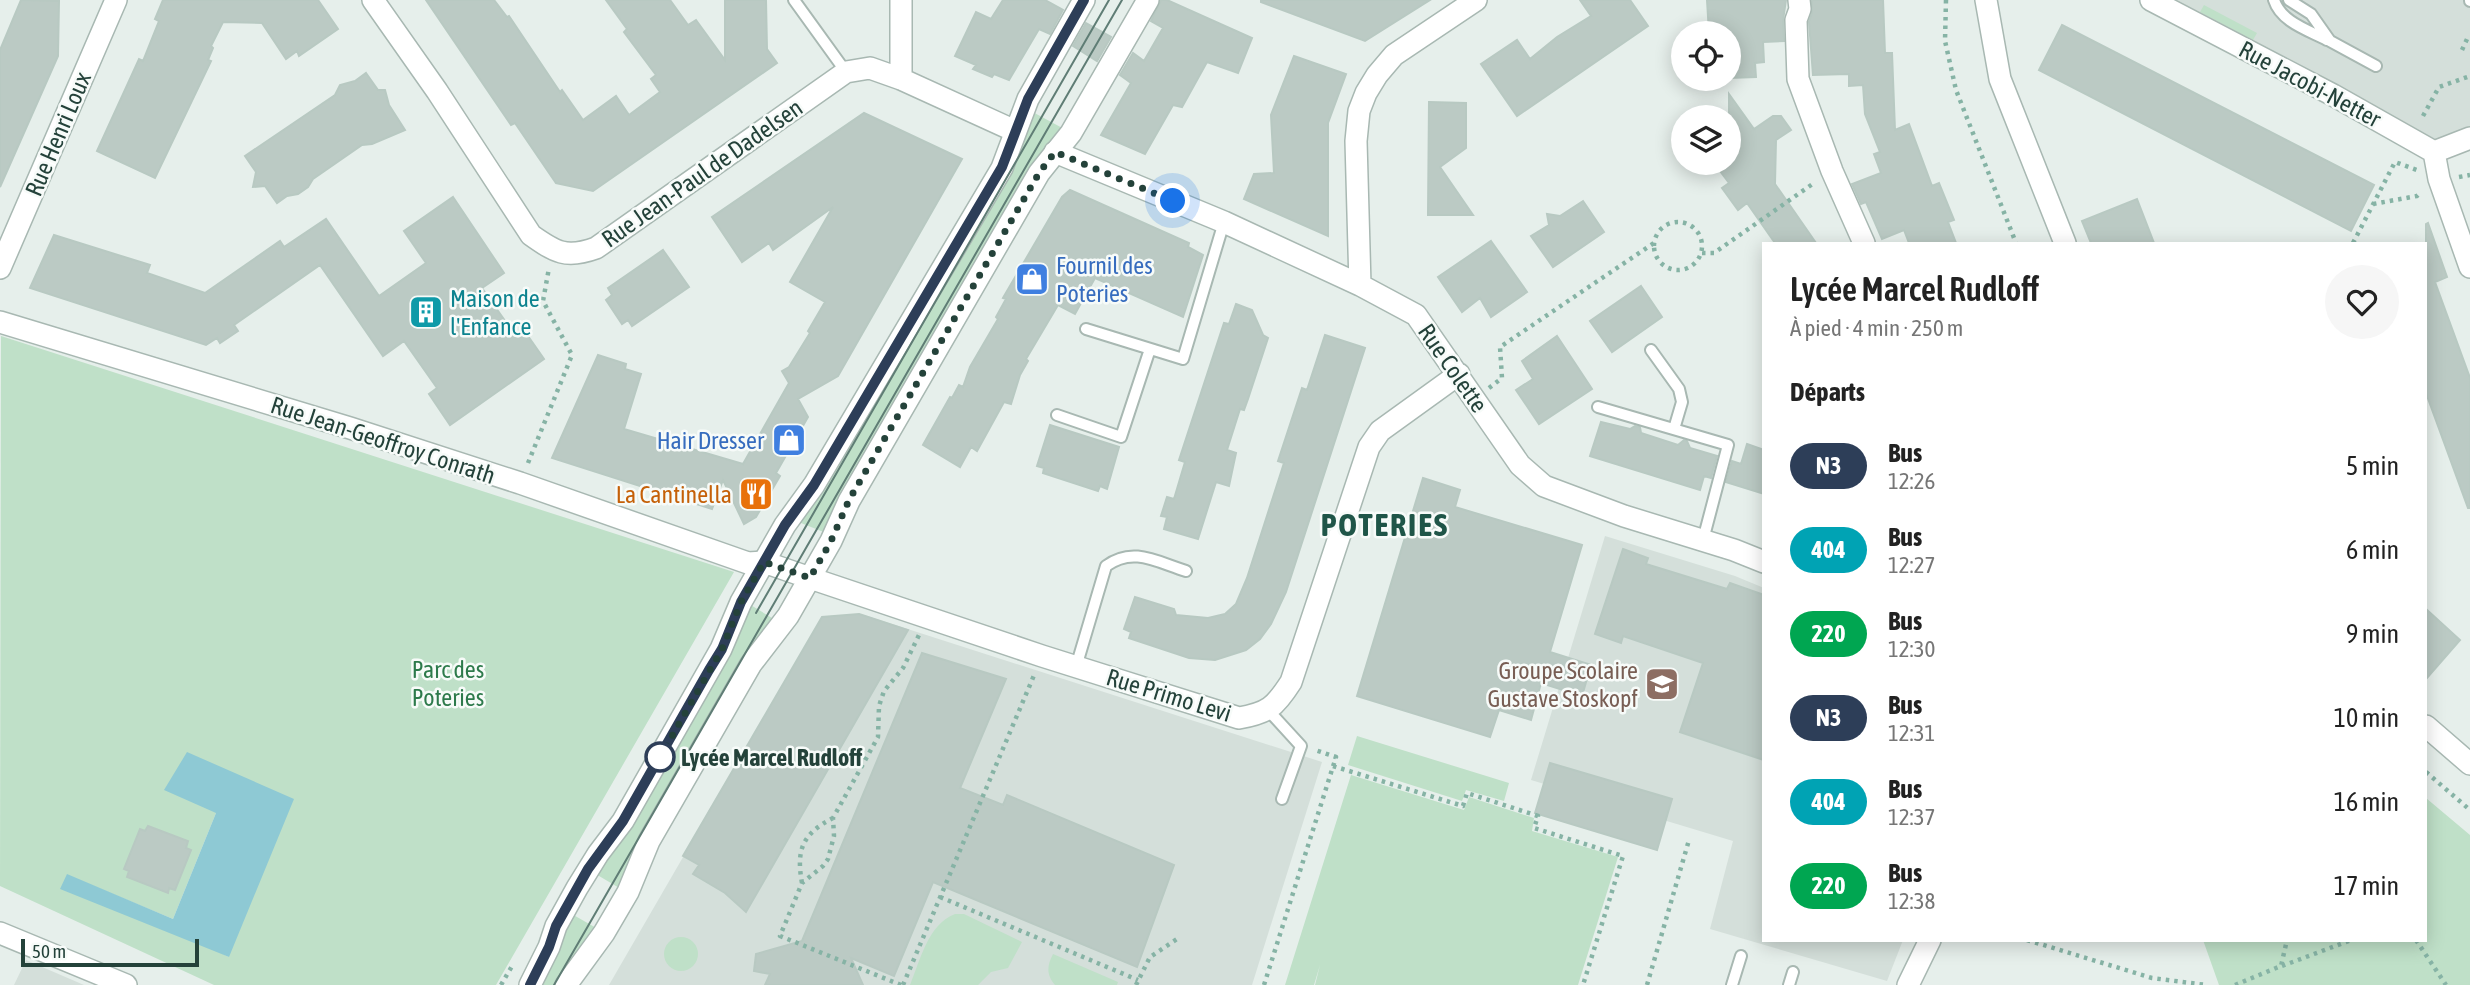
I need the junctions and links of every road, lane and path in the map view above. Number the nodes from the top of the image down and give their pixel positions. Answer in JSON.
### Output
{"nodes":[{"id":1,"x":116,"y":0,"type":"edge"},
{"id":2,"x":373,"y":0,"type":"edge"},
{"id":3,"x":794,"y":0,"type":"edge"},
{"id":4,"x":901,"y":0,"type":"edge"},
{"id":5,"x":1084,"y":0,"type":"edge"},
{"id":6,"x":1148,"y":0,"type":"edge"},
{"id":7,"x":1476,"y":0,"type":"edge"},
{"id":8,"x":1799,"y":0,"type":"edge"},
{"id":9,"x":1946,"y":0,"type":"edge"},
{"id":10,"x":1986,"y":0,"type":"edge"},
{"id":11,"x":2151,"y":0,"type":"edge"},
{"id":12,"x":2274,"y":0,"type":"edge"},
{"id":13,"x":2289,"y":0,"type":"edge"},
{"id":14,"x":2467,"y":39,"type":"dead end"},
{"id":15,"x":2330,"y":41,"type":"junction"},
{"id":16,"x":2462,"y":50,"type":"dead end"},
{"id":17,"x":2376,"y":66,"type":"dead end"},
{"id":18,"x":846,"y":72,"type":"junction"},
{"id":19,"x":2470,"y":76,"type":"edge"},
{"id":20,"x":901,"y":79,"type":"junction"},
{"id":21,"x":2423,"y":116,"type":"dead end"},
{"id":22,"x":1015,"y":131,"type":"junction"},
{"id":23,"x":2470,"y":138,"type":"edge"},
{"id":24,"x":1055,"y":152,"type":"junction"},
{"id":25,"x":2434,"y":152,"type":"junction"},
{"id":26,"x":2395,"y":162,"type":"dead end"},
{"id":27,"x":1832,"y":171,"type":"junction"},
{"id":28,"x":2439,"y":179,"type":"junction"},
{"id":29,"x":2373,"y":204,"type":"junction"},
{"id":30,"x":1224,"y":222,"type":"junction"},
{"id":31,"x":1864,"y":242,"type":"edge"},
{"id":32,"x":2016,"y":242,"type":"edge"},
{"id":33,"x":2065,"y":242,"type":"edge"},
{"id":34,"x":2354,"y":242,"type":"edge"},
{"id":35,"x":1654,"y":243,"type":"junction"},
{"id":36,"x":552,"y":249,"type":"junction"},
{"id":37,"x":1702,"y":253,"type":"junction"},
{"id":38,"x":2470,"y":267,"type":"edge"},
{"id":39,"x":0,"y":268,"type":"edge"},
{"id":40,"x":1360,"y":285,"type":"junction"},
{"id":41,"x":0,"y":322,"type":"edge"},
{"id":42,"x":1086,"y":329,"type":"dead end"},
{"id":43,"x":1150,"y":349,"type":"junction"},
{"id":44,"x":1651,"y":350,"type":"dead end"},
{"id":45,"x":1459,"y":374,"type":"junction"},
{"id":46,"x":1475,"y":399,"type":"junction"},
{"id":47,"x":1598,"y":407,"type":"dead end"},
{"id":48,"x":1057,"y":415,"type":"dead end"},
{"id":49,"x":1674,"y":429,"type":"junction"},
{"id":50,"x":520,"y":483,"type":"junction"},
{"id":51,"x":1703,"y":540,"type":"junction"},
{"id":52,"x":1762,"y":561,"type":"edge"},
{"id":53,"x":764,"y":562,"type":"junction"},
{"id":54,"x":1186,"y":571,"type":"dead end"},
{"id":55,"x":810,"y":578,"type":"junction"},
{"id":56,"x":926,"y":618,"type":"junction"},
{"id":57,"x":1042,"y":656,"type":"junction"},
{"id":58,"x":1076,"y":667,"type":"junction"},
{"id":59,"x":1268,"y":710,"type":"junction"},
{"id":60,"x":2427,"y":727,"type":"edge"},
{"id":61,"x":1301,"y":746,"type":"junction"},
{"id":62,"x":2470,"y":764,"type":"edge"},
{"id":63,"x":1333,"y":766,"type":"junction"},
{"id":64,"x":2427,"y":773,"type":"edge"},
{"id":65,"x":1282,"y":799,"type":"dead end"},
{"id":66,"x":2470,"y":810,"type":"edge"},
{"id":67,"x":834,"y":818,"type":"junction"},
{"id":68,"x":1689,"y":840,"type":"dead end"},
{"id":69,"x":802,"y":883,"type":"junction"},
{"id":70,"x":940,"y":897,"type":"junction"},
{"id":71,"x":0,"y":933,"type":"edge"},
{"id":72,"x":1040,"y":939,"type":"junction"},
{"id":73,"x":1177,"y":939,"type":"dead end"},
{"id":74,"x":1929,"y":942,"type":"edge"},
{"id":75,"x":2034,"y":942,"type":"edge"},
{"id":76,"x":2287,"y":942,"type":"edge"},
{"id":77,"x":2346,"y":942,"type":"edge"},
{"id":78,"x":2417,"y":942,"type":"edge"},
{"id":79,"x":1036,"y":947,"type":"dead end"},
{"id":80,"x":1741,"y":956,"type":"dead end"},
{"id":81,"x":2281,"y":967,"type":"junction"},
{"id":82,"x":1793,"y":972,"type":"dead end"},
{"id":83,"x":1137,"y":982,"type":"edge"},
{"id":84,"x":126,"y":985,"type":"edge"},
{"id":85,"x":530,"y":985,"type":"edge"},
{"id":86,"x":566,"y":985,"type":"edge"},
{"id":87,"x":902,"y":985,"type":"edge"},
{"id":88,"x":1264,"y":985,"type":"edge"},
{"id":89,"x":1583,"y":985,"type":"edge"},
{"id":90,"x":1647,"y":985,"type":"edge"},
{"id":91,"x":1732,"y":985,"type":"edge"},
{"id":92,"x":1789,"y":985,"type":"edge"},
{"id":93,"x":1908,"y":985,"type":"edge"},
{"id":94,"x":2206,"y":985,"type":"edge"},
{"id":95,"x":2235,"y":985,"type":"edge"},
{"id":96,"x":2446,"y":985,"type":"edge"}],
"edges":[{"from":1,"to":39,"type":"street","name":"Rue Henri Loux"},
{"from":2,"to":36,"type":"street"},
{"from":3,"to":18,"type":"lane"},
{"from":4,"to":20,"type":"street"},
{"from":5,"to":22,"type":"street"},
{"from":6,"to":24,"type":"street"},
{"from":7,"to":40,"type":"street"},
{"from":8,"to":27,"type":"street"},
{"from":9,"to":32,"type":"path"},
{"from":10,"to":33,"type":"street"},
{"from":11,"to":25,"type":"street","name":"Rue Jacobi-Netter"},
{"from":12,"to":15,"type":"lane"},
{"from":13,"to":15,"type":"lane"},
{"from":14,"to":16,"type":"path"},
{"from":15,"to":17,"type":"lane"},
{"from":18,"to":20,"type":"street"},
{"from":18,"to":36,"type":"street","name":"Rue Jean-Paul de Dadelsen"},
{"from":19,"to":21,"type":"path"},
{"from":20,"to":22,"type":"street"},
{"from":22,"to":53,"type":"street"},
{"from":23,"to":25,"type":"street"},
{"from":24,"to":30,"type":"street","name":"Rue Colette"},
{"from":24,"to":55,"type":"street"},
{"from":25,"to":28,"type":"street"},
{"from":26,"to":29,"type":"path"},
{"from":27,"to":31,"type":"street"},
{"from":27,"to":37,"type":"path"},
{"from":28,"to":29,"type":"path"},
{"from":28,"to":38,"type":"street"},
{"from":29,"to":34,"type":"path"},
{"from":30,"to":40,"type":"street","name":"Rue Colette"},
{"from":30,"to":43,"type":"lane"},
{"from":35,"to":37,"type":"path"},
{"from":35,"to":37,"type":"path"},
{"from":35,"to":46,"type":"path"},
{"from":36,"to":50,"type":"path"},
{"from":40,"to":45,"type":"street","name":"Rue Colette"},
{"from":41,"to":50,"type":"street","name":"Rue Jean-Geoffroy Conrath"},
{"from":42,"to":43,"type":"lane"},
{"from":43,"to":48,"type":"lane"},
{"from":44,"to":49,"type":"lane"},
{"from":45,"to":46,"type":"street","name":"Rue Colette"},
{"from":45,"to":59,"type":"street","name":"Rue Primo Levi"},
{"from":46,"to":51,"type":"street","name":"Rue Colette"},
{"from":47,"to":49,"type":"lane"},
{"from":49,"to":51,"type":"lane"},
{"from":50,"to":53,"type":"street","name":"Rue Jean-Geoffroy Conrath"},
{"from":51,"to":52,"type":"street","name":"Rue Colette"},
{"from":53,"to":55,"type":"street","name":"Rue Jean-Geoffroy Conrath"},
{"from":53,"to":85,"type":"street"},
{"from":54,"to":58,"type":"lane"},
{"from":55,"to":56,"type":"street","name":"Rue Primo Levi"},
{"from":55,"to":86,"type":"street"},
{"from":56,"to":57,"type":"street","name":"Rue Primo Levi"},
{"from":56,"to":67,"type":"path"},
{"from":57,"to":58,"type":"street","name":"Rue Primo Levi"},
{"from":57,"to":70,"type":"path"},
{"from":58,"to":59,"type":"street","name":"Rue Primo Levi"},
{"from":59,"to":61,"type":"lane"},
{"from":60,"to":62,"type":"street"},
{"from":61,"to":63,"type":"path"},
{"from":61,"to":65,"type":"lane"},
{"from":63,"to":88,"type":"path"},
{"from":63,"to":89,"type":"path"},
{"from":64,"to":66,"type":"path"},
{"from":67,"to":69,"type":"path"},
{"from":67,"to":69,"type":"path"},
{"from":68,"to":90,"type":"path"},
{"from":69,"to":87,"type":"path"},
{"from":70,"to":72,"type":"path"},
{"from":70,"to":87,"type":"path"},
{"from":71,"to":84,"type":"street"},
{"from":72,"to":79,"type":"path"},
{"from":72,"to":83,"type":"path"},
{"from":73,"to":83,"type":"path"},
{"from":74,"to":93,"type":"street"},
{"from":75,"to":94,"type":"path"},
{"from":76,"to":81,"type":"path"},
{"from":77,"to":81,"type":"path"},
{"from":78,"to":96,"type":"path"},
{"from":80,"to":91,"type":"lane"},
{"from":81,"to":95,"type":"path"},
{"from":82,"to":92,"type":"lane"}]}
